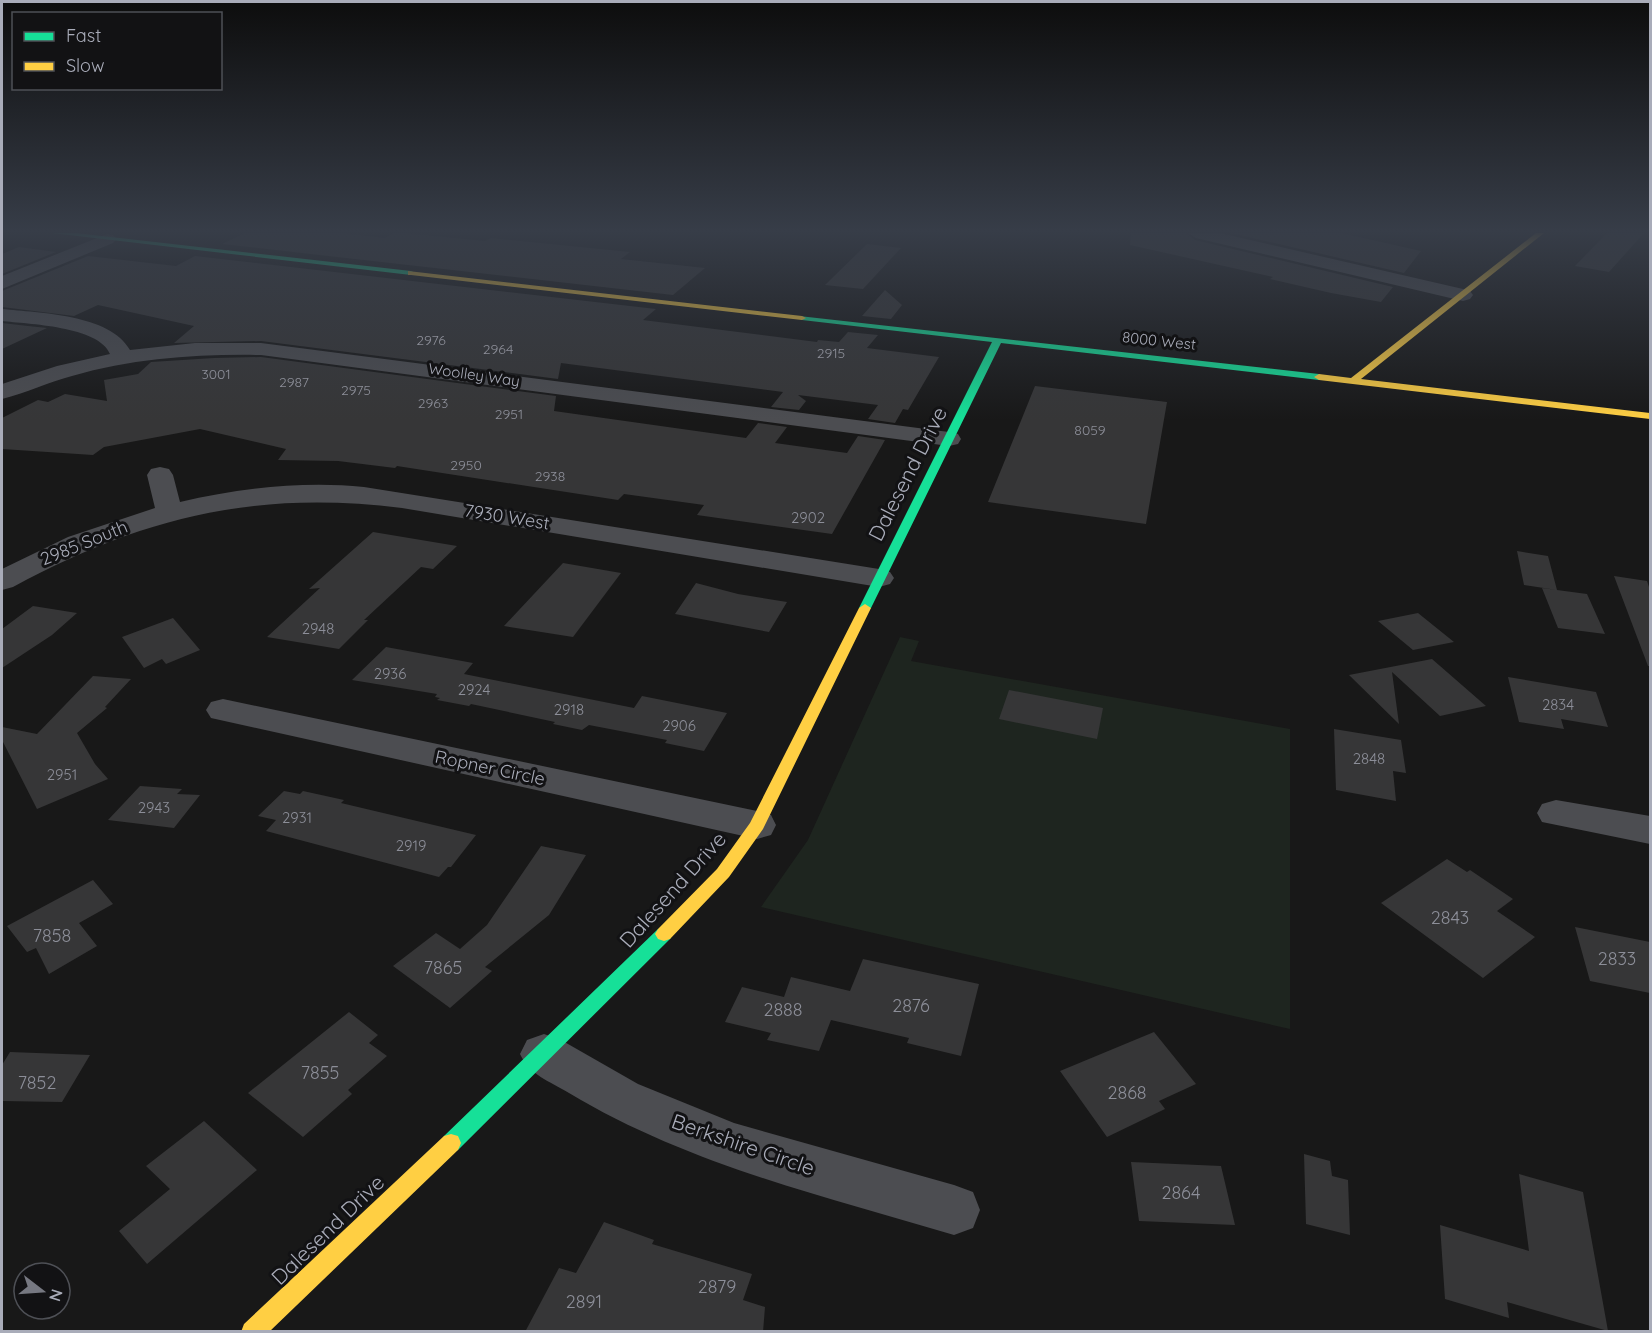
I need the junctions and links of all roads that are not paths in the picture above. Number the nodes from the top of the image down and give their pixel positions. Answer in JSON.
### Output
{"nodes":[{"id":1,"x":603,"y":295,"type":"edge"},
{"id":2,"x":1463,"y":295,"type":"edge"},
{"id":3,"x":2,"y":315,"type":"edge"},
{"id":4,"x":998,"y":340,"type":"junction"},
{"id":5,"x":122,"y":357,"type":"junction"},
{"id":6,"x":1354,"y":380,"type":"junction"},
{"id":7,"x":2,"y":392,"type":"edge"},
{"id":8,"x":1646,"y":419,"type":"edge"},
{"id":9,"x":950,"y":439,"type":"junction"},
{"id":10,"x":160,"y":475,"type":"dead end"},
{"id":11,"x":169,"y":511,"type":"junction"},
{"id":12,"x":879,"y":578,"type":"junction"},
{"id":13,"x":2,"y":581,"type":"edge"},
{"id":14,"x":223,"y":710,"type":"dead end"},
{"id":15,"x":1556,"y":813,"type":"dead end"},
{"id":16,"x":757,"y":825,"type":"junction"},
{"id":17,"x":1650,"y":830,"type":"edge"},
{"id":18,"x":544,"y":1054,"type":"junction"},
{"id":19,"x":954,"y":1210,"type":"dead end"},
{"id":20,"x":252,"y":1332,"type":"edge"}],
"edges":[{"from":1,"to":4,"type":"street","name":"8000 West"},
{"from":2,"to":6,"type":"street"},
{"from":3,"to":5,"type":"street"},
{"from":4,"to":6,"type":"street","name":"8000 West"},
{"from":4,"to":9,"type":"street","name":"Dalesend Drive"},
{"from":5,"to":7,"type":"street","name":"Woolley Way"},
{"from":5,"to":9,"type":"street","name":"Woolley Way"},
{"from":6,"to":8,"type":"street","name":"8000 West"},
{"from":9,"to":12,"type":"street","name":"Dalesend Drive"},
{"from":10,"to":11,"type":"street"},
{"from":11,"to":12,"type":"street","name":"7930 West"},
{"from":11,"to":13,"type":"street","name":"2985 South"},
{"from":12,"to":16,"type":"street","name":"Dalesend Drive"},
{"from":14,"to":16,"type":"street","name":"Ropner Circle"},
{"from":15,"to":17,"type":"street"},
{"from":16,"to":18,"type":"street","name":"Dalesend Drive"},
{"from":18,"to":19,"type":"street","name":"Berkshire Circle"},
{"from":18,"to":20,"type":"street","name":"Dalesend Drive"}]}
